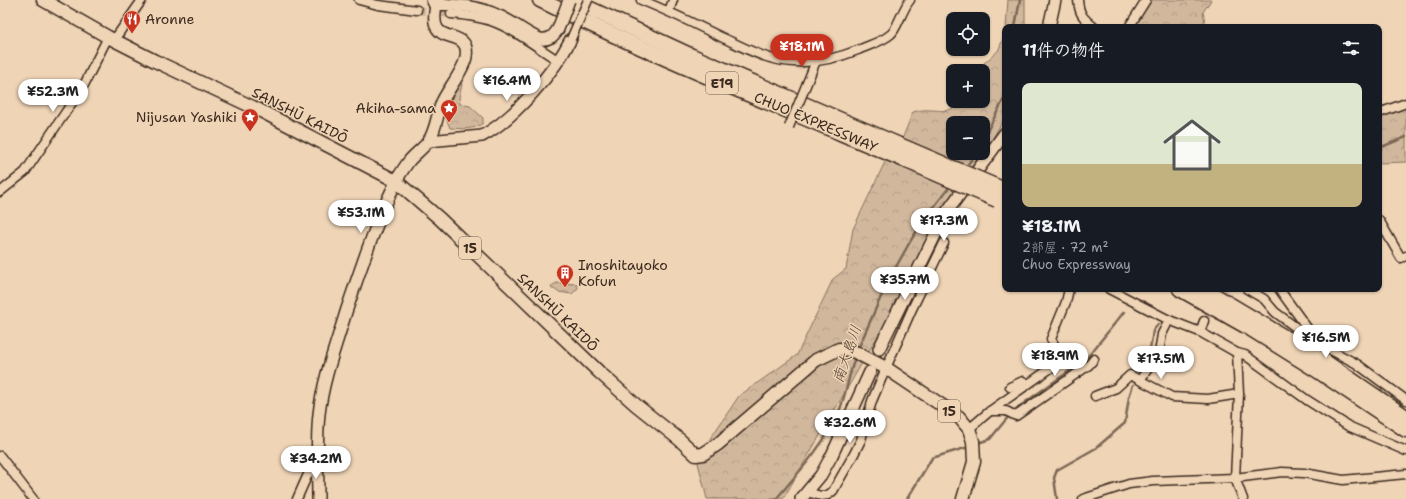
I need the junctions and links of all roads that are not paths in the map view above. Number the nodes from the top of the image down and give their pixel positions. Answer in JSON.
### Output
{"nodes":[{"id":1,"x":43,"y":0,"type":"edge"},
{"id":2,"x":142,"y":0,"type":"edge"},
{"id":3,"x":359,"y":0,"type":"edge"},
{"id":4,"x":540,"y":0,"type":"edge"},
{"id":5,"x":570,"y":0,"type":"edge"},
{"id":6,"x":588,"y":0,"type":"edge"},
{"id":7,"x":641,"y":0,"type":"edge"},
{"id":8,"x":673,"y":0,"type":"edge"},
{"id":9,"x":910,"y":0,"type":"edge"},
{"id":10,"x":1055,"y":0,"type":"edge"},
{"id":11,"x":1078,"y":0,"type":"edge"},
{"id":12,"x":1146,"y":0,"type":"edge"},
{"id":13,"x":435,"y":2,"type":"edge"},
{"id":14,"x":418,"y":10,"type":"tunnel mouth"},
{"id":15,"x":669,"y":12,"type":"junction"},
{"id":16,"x":451,"y":14,"type":"tunnel mouth"},
{"id":17,"x":1050,"y":24,"type":"edge"},
{"id":18,"x":1090,"y":24,"type":"edge"},
{"id":19,"x":1132,"y":24,"type":"edge"},
{"id":20,"x":111,"y":38,"type":"junction"},
{"id":21,"x":572,"y":39,"type":"joint"},
{"id":22,"x":559,"y":61,"type":"junction"},
{"id":23,"x":816,"y":61,"type":"junction"},
{"id":24,"x":1406,"y":103,"type":"edge"},
{"id":25,"x":1382,"y":113,"type":"edge"},
{"id":26,"x":789,"y":127,"type":"dead end"},
{"id":27,"x":1002,"y":137,"type":"edge"},
{"id":28,"x":428,"y":141,"type":"junction"},
{"id":29,"x":909,"y":155,"type":"junction"},
{"id":30,"x":396,"y":181,"type":"junction"},
{"id":31,"x":0,"y":192,"type":"edge"},
{"id":32,"x":1002,"y":196,"type":"edge"},
{"id":33,"x":1382,"y":225,"type":"edge"},
{"id":34,"x":944,"y":243,"type":"dead end"},
{"id":35,"x":1406,"y":256,"type":"edge"},
{"id":36,"x":1068,"y":292,"type":"edge"},
{"id":37,"x":1115,"y":292,"type":"edge"},
{"id":38,"x":1185,"y":292,"type":"edge"},
{"id":39,"x":1209,"y":292,"type":"edge"},
{"id":40,"x":1253,"y":292,"type":"edge"},
{"id":41,"x":1265,"y":292,"type":"edge"},
{"id":42,"x":1281,"y":292,"type":"edge"},
{"id":43,"x":1264,"y":299,"type":"junction"},
{"id":44,"x":1169,"y":320,"type":"junction"},
{"id":45,"x":1204,"y":321,"type":"tunnel mouth"},
{"id":46,"x":1200,"y":332,"type":"junction"},
{"id":47,"x":1310,"y":338,"type":"junction"},
{"id":48,"x":879,"y":349,"type":"dead end"},
{"id":49,"x":1237,"y":353,"type":"junction"},
{"id":50,"x":1094,"y":359,"type":"dead end"},
{"id":51,"x":886,"y":368,"type":"junction"},
{"id":52,"x":870,"y":372,"type":"dead end"},
{"id":53,"x":1140,"y":380,"type":"junction"},
{"id":54,"x":1028,"y":384,"type":"junction"},
{"id":55,"x":1010,"y":387,"type":"dead end"},
{"id":56,"x":1239,"y":394,"type":"junction"},
{"id":57,"x":1095,"y":396,"type":"dead end"},
{"id":58,"x":1406,"y":400,"type":"edge"},
{"id":59,"x":990,"y":411,"type":"junction"},
{"id":60,"x":1406,"y":417,"type":"edge"},
{"id":61,"x":969,"y":429,"type":"junction"},
{"id":62,"x":1406,"y":430,"type":"edge"},
{"id":63,"x":1406,"y":451,"type":"edge"},
{"id":64,"x":317,"y":452,"type":"junction"},
{"id":65,"x":0,"y":456,"type":"edge"},
{"id":66,"x":1406,"y":474,"type":"edge"},
{"id":67,"x":1235,"y":478,"type":"junction"},
{"id":68,"x":804,"y":496,"type":"edge"},
{"id":69,"x":828,"y":497,"type":"edge"},
{"id":70,"x":33,"y":499,"type":"edge"},
{"id":71,"x":297,"y":499,"type":"edge"},
{"id":72,"x":318,"y":499,"type":"edge"},
{"id":73,"x":963,"y":499,"type":"edge"},
{"id":74,"x":1083,"y":499,"type":"edge"},
{"id":75,"x":1243,"y":499,"type":"edge"}],
"edges":[{"from":1,"to":20,"type":"main road","name":"SANSHŪ KAIDŌ","number":"15"},
{"from":2,"to":20,"type":"street"},
{"from":3,"to":14,"type":"street"},
{"from":4,"to":29,"type":"highway","name":"CHUO EXPRESSWAY","number":"E19"},
{"from":5,"to":13,"type":"street","bridge":true},
{"from":5,"to":29,"type":"highway","name":"CHUO EXPRESSWAY","number":"E19"},
{"from":6,"to":21,"type":"street","bridge":true},
{"from":7,"to":15,"type":"street"},
{"from":8,"to":15,"type":"street"},
{"from":9,"to":23,"type":"street"},
{"from":10,"to":17,"type":"street"},
{"from":11,"to":18,"type":"street"},
{"from":12,"to":19,"type":"street"},
{"from":13,"to":28,"type":"street"},
{"from":15,"to":23,"type":"street"},
{"from":16,"to":22,"type":"street"},
{"from":20,"to":30,"type":"main road","name":"SANSHŪ KAIDŌ","number":"15"},
{"from":20,"to":31,"type":"street"},
{"from":21,"to":22,"type":"street"},
{"from":22,"to":28,"type":"street"},
{"from":23,"to":26,"type":"street","bridge":true},
{"from":24,"to":25,"type":"street"},
{"from":27,"to":48,"type":"street"},
{"from":28,"to":30,"type":"street"},
{"from":29,"to":32,"type":"highway","name":"CHUO EXPRESSWAY","number":"E19","bridge":true},
{"from":30,"to":51,"type":"main road","name":"SANSHŪ KAIDŌ","number":"15"},
{"from":30,"to":64,"type":"street"},
{"from":33,"to":35,"type":"street"},
{"from":34,"to":51,"type":"street"},
{"from":36,"to":54,"type":"street"},
{"from":37,"to":44,"type":"street"},
{"from":38,"to":62,"type":"highway"},
{"from":39,"to":60,"type":"highway"},
{"from":40,"to":43,"type":"street"},
{"from":41,"to":43,"type":"street"},
{"from":42,"to":47,"type":"street"},
{"from":43,"to":47,"type":"street"},
{"from":44,"to":46,"type":"street"},
{"from":44,"to":53,"type":"street"},
{"from":45,"to":46,"type":"street"},
{"from":46,"to":49,"type":"street"},
{"from":47,"to":58,"type":"street"},
{"from":49,"to":56,"type":"street"},
{"from":49,"to":63,"type":"street"},
{"from":50,"to":59,"type":"street"},
{"from":51,"to":61,"type":"main road","name":"SANSHŪ KAIDŌ","number":"15"},
{"from":51,"to":69,"type":"street"},
{"from":52,"to":68,"type":"street"},
{"from":53,"to":56,"type":"street"},
{"from":53,"to":57,"type":"street"},
{"from":54,"to":55,"type":"street"},
{"from":54,"to":59,"type":"street"},
{"from":56,"to":67,"type":"street"},
{"from":59,"to":61,"type":"street"},
{"from":61,"to":73,"type":"main road","number":"15"},
{"from":64,"to":71,"type":"street"},
{"from":64,"to":72,"type":"street"},
{"from":65,"to":70,"type":"street"},
{"from":66,"to":67,"type":"street"},
{"from":67,"to":74,"type":"street"},
{"from":67,"to":75,"type":"street"},
{"from":68,"to":69,"type":"street"}]}
